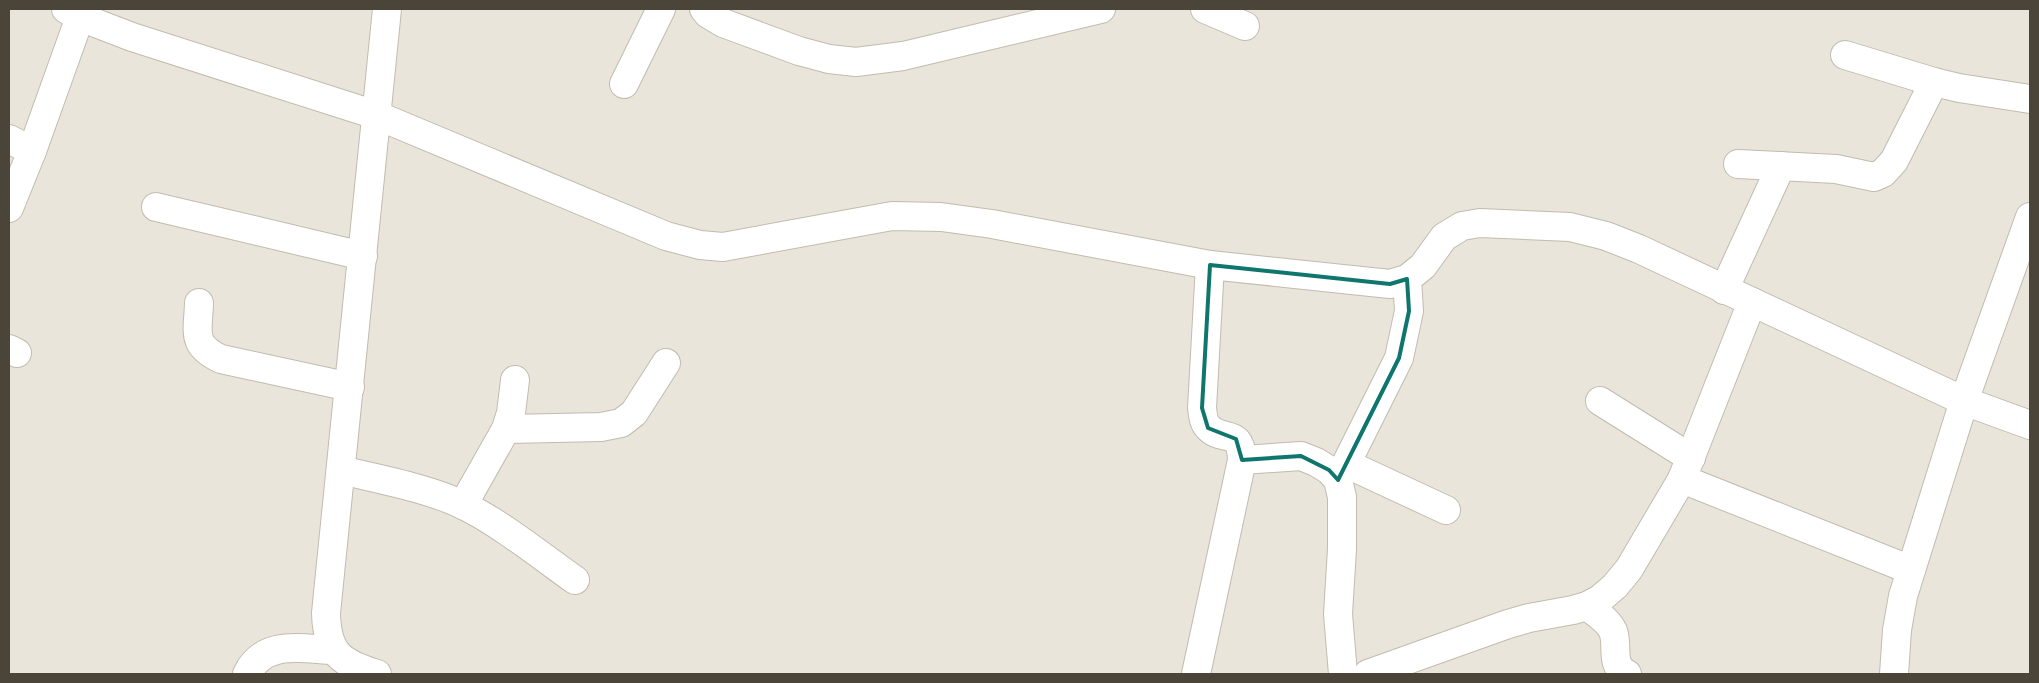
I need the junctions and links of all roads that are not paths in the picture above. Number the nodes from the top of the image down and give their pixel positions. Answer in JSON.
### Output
{"nodes":[{"id":1,"x":387,"y":9,"type":"edge"},
{"id":2,"x":661,"y":9,"type":"edge"},
{"id":3,"x":704,"y":9,"type":"edge"},
{"id":4,"x":1101,"y":9,"type":"edge"},
{"id":5,"x":1204,"y":9,"type":"edge"},
{"id":6,"x":73,"y":13,"type":"edge"},
{"id":7,"x":1031,"y":16,"type":"edge"},
{"id":8,"x":1246,"y":26,"type":"dead end"},
{"id":9,"x":1845,"y":55,"type":"dead end"},
{"id":10,"x":1934,"y":82,"type":"junction"},
{"id":11,"x":624,"y":84,"type":"dead end"},
{"id":12,"x":2030,"y":99,"type":"edge"},
{"id":13,"x":376,"y":115,"type":"junction"},
{"id":14,"x":20,"y":145,"type":"edge"},
{"id":15,"x":1738,"y":164,"type":"dead end"},
{"id":16,"x":1781,"y":166,"type":"junction"},
{"id":17,"x":156,"y":207,"type":"dead end"},
{"id":18,"x":9,"y":208,"type":"edge"},
{"id":19,"x":2030,"y":217,"type":"edge"},
{"id":20,"x":363,"y":256,"type":"junction"},
{"id":21,"x":1210,"y":265,"type":"junction"},
{"id":22,"x":1407,"y":279,"type":"junction"},
{"id":23,"x":1724,"y":290,"type":"junction"},
{"id":24,"x":1752,"y":302,"type":"junction"},
{"id":25,"x":199,"y":303,"type":"dead end"},
{"id":26,"x":666,"y":363,"type":"dead end"},
{"id":27,"x":515,"y":380,"type":"dead end"},
{"id":28,"x":350,"y":387,"type":"junction"},
{"id":29,"x":1600,"y":401,"type":"dead end"},
{"id":30,"x":1964,"y":401,"type":"junction"},
{"id":31,"x":2030,"y":425,"type":"edge"},
{"id":32,"x":506,"y":429,"type":"junction"},
{"id":33,"x":1242,"y":460,"type":"junction"},
{"id":34,"x":1687,"y":469,"type":"junction"},
{"id":35,"x":342,"y":470,"type":"junction"},
{"id":36,"x":1343,"y":472,"type":"junction"},
{"id":37,"x":463,"y":505,"type":"junction"},
{"id":38,"x":1446,"y":510,"type":"dead end"},
{"id":39,"x":1911,"y":570,"type":"junction"},
{"id":40,"x":575,"y":580,"type":"dead end"},
{"id":41,"x":1587,"y":606,"type":"junction"},
{"id":42,"x":334,"y":650,"type":"junction"},
{"id":43,"x":247,"y":674,"type":"edge"},
{"id":44,"x":377,"y":674,"type":"edge"},
{"id":45,"x":1196,"y":674,"type":"edge"},
{"id":46,"x":1343,"y":674,"type":"edge"},
{"id":47,"x":1368,"y":674,"type":"edge"},
{"id":48,"x":1627,"y":674,"type":"edge"},
{"id":49,"x":1894,"y":674,"type":"edge"}],
"edges":[{"from":1,"to":13,"type":"street"},
{"from":2,"to":11,"type":"street"},
{"from":3,"to":7,"type":"street"},
{"from":4,"to":7,"type":"street"},
{"from":5,"to":8,"type":"street"},
{"from":6,"to":13,"type":"street"},
{"from":6,"to":14,"type":"street"},
{"from":9,"to":10,"type":"street"},
{"from":10,"to":12,"type":"street"},
{"from":10,"to":16,"type":"street"},
{"from":13,"to":20,"type":"street"},
{"from":13,"to":21,"type":"street"},
{"from":14,"to":18,"type":"street"},
{"from":15,"to":16,"type":"street"},
{"from":16,"to":23,"type":"street"},
{"from":17,"to":20,"type":"street"},
{"from":19,"to":30,"type":"street"},
{"from":20,"to":28,"type":"street"},
{"from":21,"to":22,"type":"street"},
{"from":21,"to":33,"type":"street"},
{"from":22,"to":23,"type":"street"},
{"from":22,"to":36,"type":"street"},
{"from":23,"to":24,"type":"street"},
{"from":24,"to":30,"type":"street"},
{"from":24,"to":34,"type":"street"},
{"from":25,"to":28,"type":"street"},
{"from":26,"to":32,"type":"street"},
{"from":27,"to":32,"type":"street"},
{"from":28,"to":35,"type":"street"},
{"from":29,"to":34,"type":"street"},
{"from":30,"to":31,"type":"street"},
{"from":30,"to":39,"type":"street"},
{"from":32,"to":37,"type":"street"},
{"from":33,"to":36,"type":"street"},
{"from":33,"to":45,"type":"street"},
{"from":34,"to":39,"type":"street"},
{"from":34,"to":41,"type":"street"},
{"from":35,"to":37,"type":"street"},
{"from":35,"to":42,"type":"street"},
{"from":36,"to":38,"type":"street"},
{"from":36,"to":46,"type":"street"},
{"from":37,"to":40,"type":"street"},
{"from":39,"to":49,"type":"street"},
{"from":41,"to":47,"type":"street"},
{"from":41,"to":48,"type":"street"},
{"from":42,"to":43,"type":"street"},
{"from":42,"to":44,"type":"street"}]}
